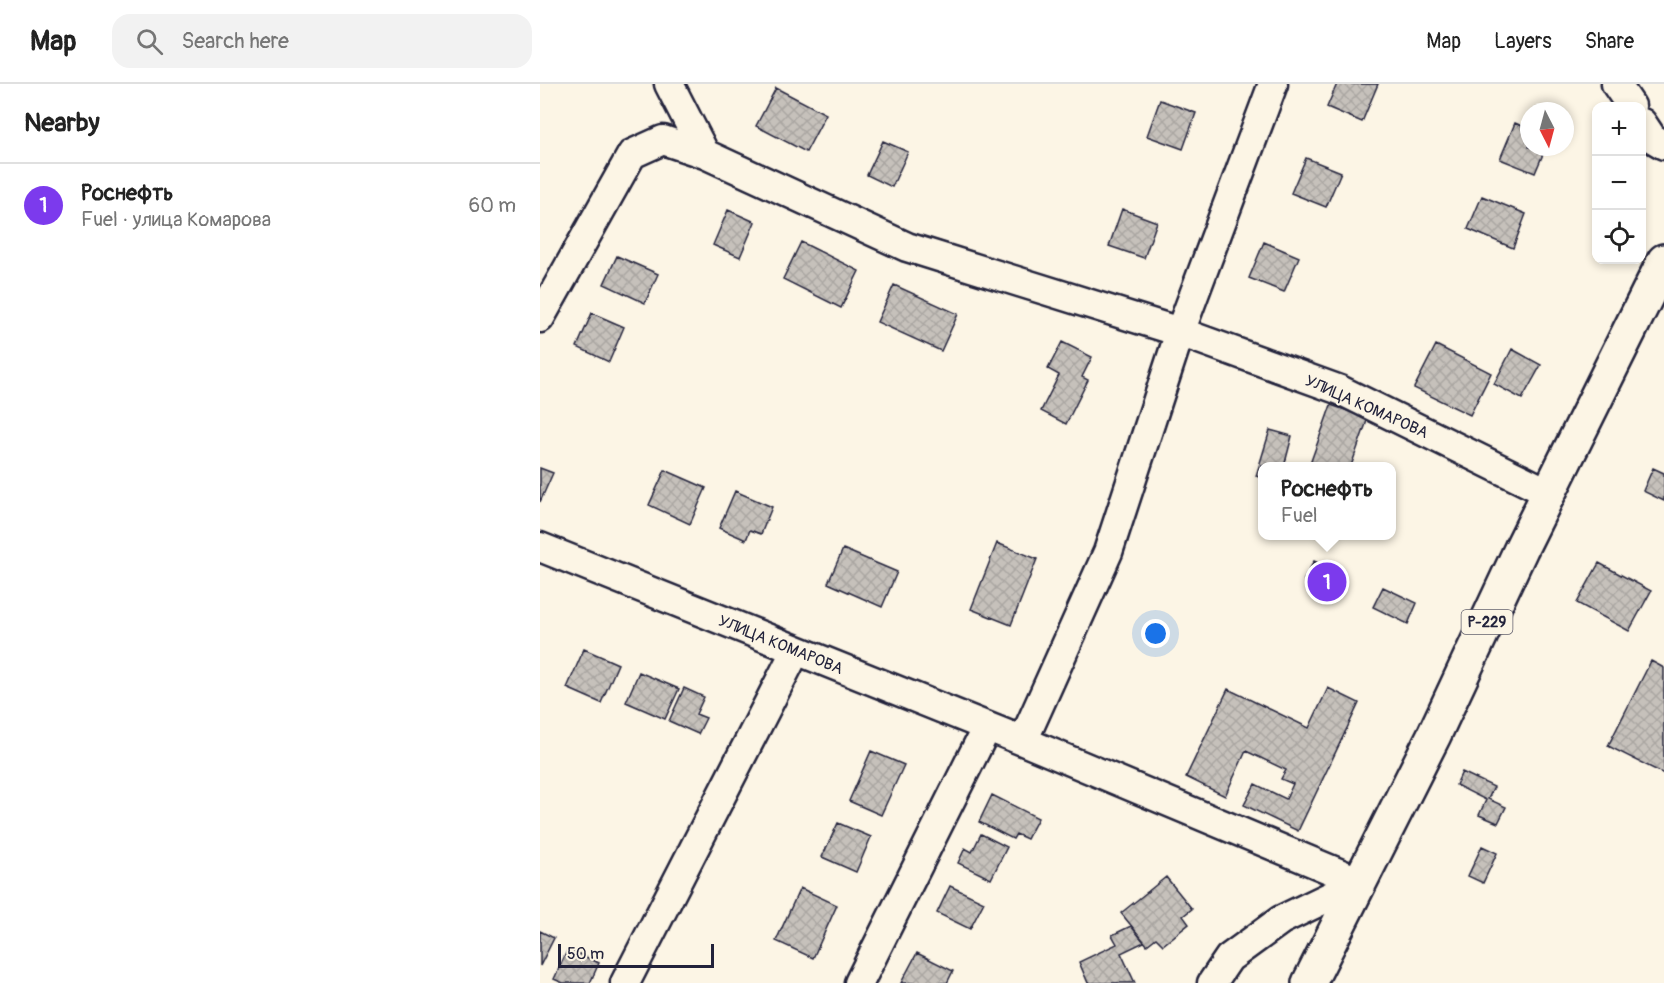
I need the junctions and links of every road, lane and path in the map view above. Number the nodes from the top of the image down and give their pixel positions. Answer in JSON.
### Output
{"nodes":[{"id":1,"x":669,"y":84,"type":"edge"},
{"id":2,"x":1274,"y":84,"type":"edge"},
{"id":3,"x":1616,"y":84,"type":"edge"},
{"id":4,"x":1628,"y":102,"type":"edge"},
{"id":5,"x":1646,"y":130,"type":"edge"},
{"id":6,"x":1664,"y":145,"type":"edge"},
{"id":7,"x":705,"y":154,"type":"junction"},
{"id":8,"x":1664,"y":261,"type":"edge"},
{"id":9,"x":540,"y":318,"type":"edge"},
{"id":10,"x":1180,"y":332,"type":"junction"},
{"id":11,"x":1549,"y":493,"type":"junction"},
{"id":12,"x":540,"y":547,"type":"edge"},
{"id":13,"x":796,"y":650,"type":"junction"},
{"id":14,"x":987,"y":727,"type":"junction"},
{"id":15,"x":1023,"y":741,"type":"junction"},
{"id":16,"x":1360,"y":882,"type":"junction"},
{"id":17,"x":625,"y":983,"type":"edge"},
{"id":18,"x":859,"y":983,"type":"edge"},
{"id":19,"x":1212,"y":983,"type":"edge"},
{"id":20,"x":1309,"y":983,"type":"edge"}],
"edges":[{"from":1,"to":7,"type":"street"},
{"from":2,"to":10,"type":"street"},
{"from":3,"to":4,"type":"street"},
{"from":5,"to":6,"type":"street"},
{"from":7,"to":9,"type":"street","name":"УЛИЦА КОМАРОВА"},
{"from":7,"to":10,"type":"street","name":"УЛИЦА КОМАРОВА"},
{"from":8,"to":11,"type":"highway","number":"Р-229"},
{"from":10,"to":11,"type":"street","name":"УЛИЦА КОМАРОВА"},
{"from":10,"to":15,"type":"street"},
{"from":11,"to":16,"type":"highway","number":"Р-229"},
{"from":12,"to":13,"type":"street","name":"УЛИЦА КОМАРОВА"},
{"from":13,"to":14,"type":"street","name":"УЛИЦА КОМАРОВА"},
{"from":13,"to":17,"type":"street"},
{"from":14,"to":15,"type":"street","name":"УЛИЦА КОМАРОВА"},
{"from":14,"to":18,"type":"street"},
{"from":15,"to":16,"type":"street","name":"УЛИЦА КОМАРОВА"},
{"from":16,"to":19,"type":"street"},
{"from":16,"to":20,"type":"highway","number":"Р-229"}]}
